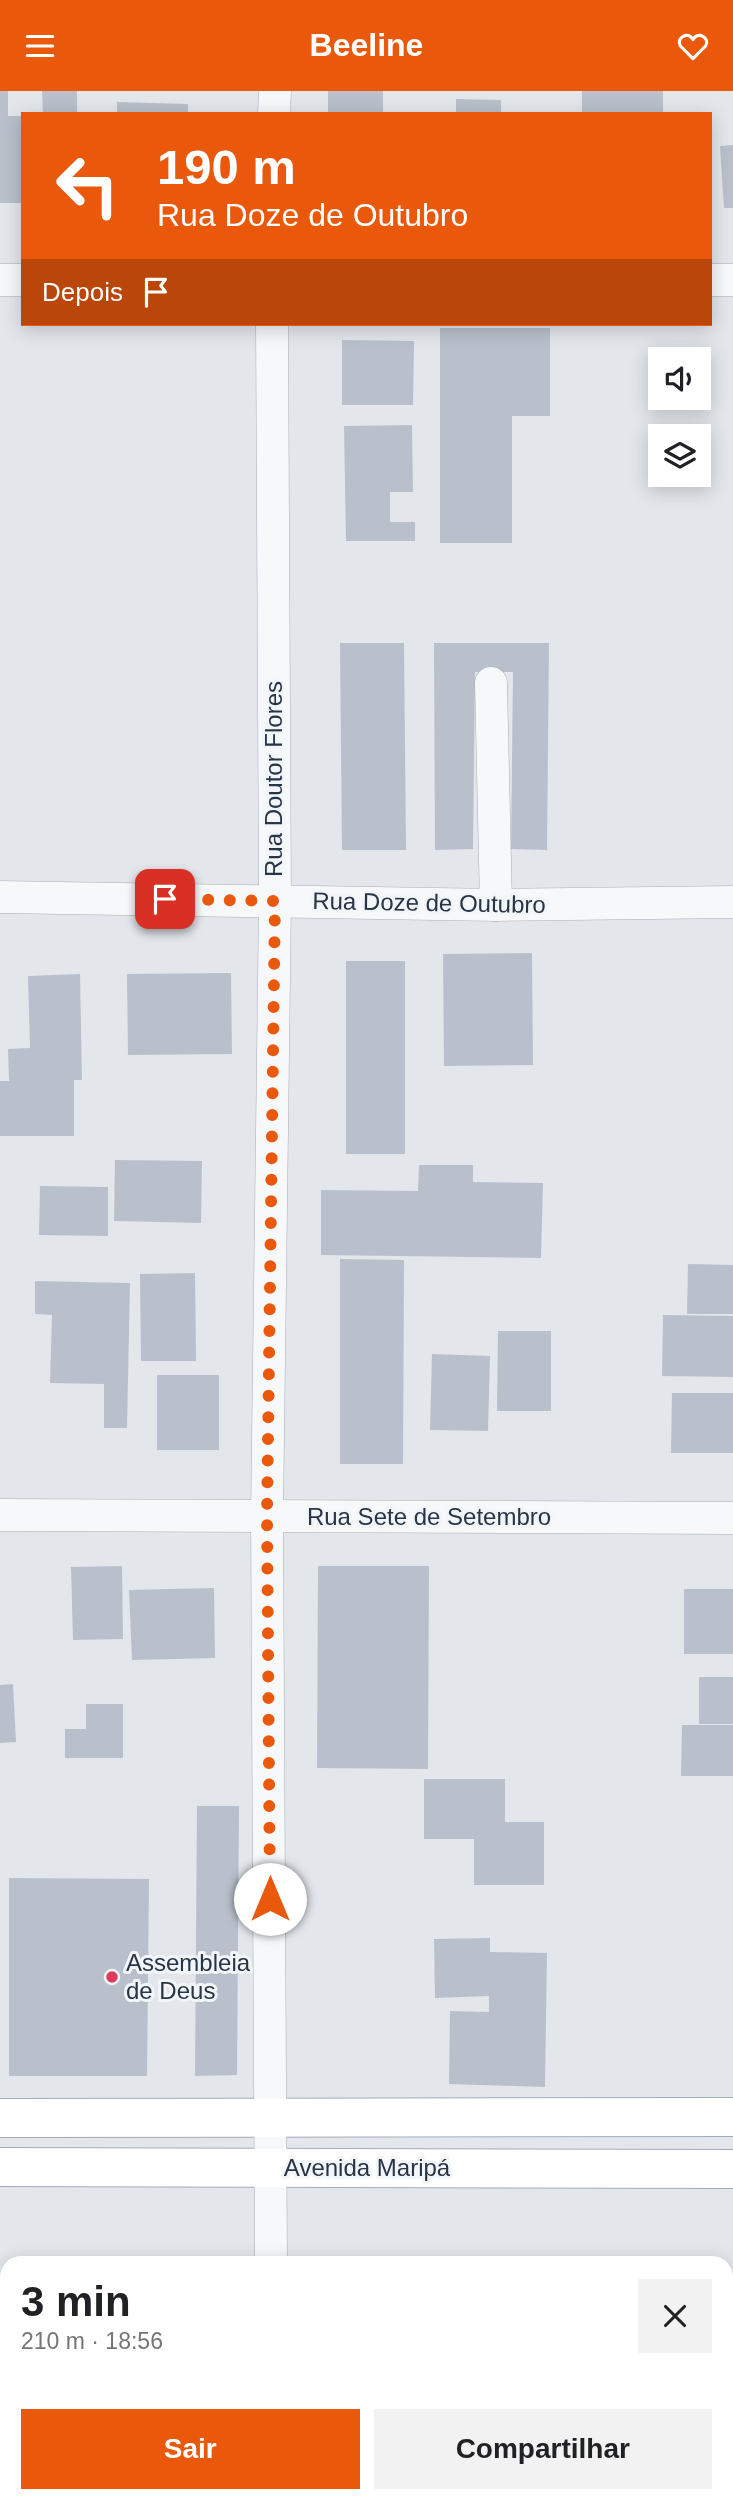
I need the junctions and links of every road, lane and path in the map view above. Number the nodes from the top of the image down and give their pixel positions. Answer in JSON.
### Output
{"nodes":[{"id":1,"x":275,"y":91,"type":"edge"},
{"id":2,"x":274,"y":112,"type":"edge"},
{"id":3,"x":0,"y":280,"type":"edge"},
{"id":4,"x":21,"y":280,"type":"edge"},
{"id":5,"x":712,"y":280,"type":"edge"},
{"id":6,"x":733,"y":280,"type":"edge"},
{"id":7,"x":272,"y":326,"type":"edge"},
{"id":8,"x":491,"y":683,"type":"dead end"},
{"id":9,"x":0,"y":897,"type":"edge"},
{"id":10,"x":275,"y":901,"type":"junction"},
{"id":11,"x":733,"y":902,"type":"edge"},
{"id":12,"x":496,"y":905,"type":"junction"},
{"id":13,"x":0,"y":1515,"type":"edge"},
{"id":14,"x":267,"y":1516,"type":"junction"},
{"id":15,"x":733,"y":1518,"type":"edge"},
{"id":16,"x":271,"y":2117,"type":"junction"},
{"id":17,"x":733,"y":2117,"type":"edge"},
{"id":18,"x":0,"y":2118,"type":"edge"},
{"id":19,"x":0,"y":2167,"type":"edge"},
{"id":20,"x":272,"y":2167,"type":"junction"},
{"id":21,"x":733,"y":2169,"type":"edge"},
{"id":22,"x":271,"y":2256,"type":"edge"}],
"edges":[{"from":1,"to":2,"type":"street"},
{"from":3,"to":4,"type":"street"},
{"from":5,"to":6,"type":"street"},
{"from":7,"to":10,"type":"street","name":"Rua Doutor Flores"},
{"from":8,"to":12,"type":"street"},
{"from":9,"to":10,"type":"street","name":"Rua Doze de Outubro"},
{"from":10,"to":12,"type":"street","name":"Rua Doze de Outubro"},
{"from":10,"to":14,"type":"street","name":"Rua Doutor Flores"},
{"from":11,"to":12,"type":"street","name":"Rua Doze de Outubro"},
{"from":13,"to":14,"type":"street","name":"Rua Sete de Setembro"},
{"from":14,"to":15,"type":"street","name":"Rua Sete de Setembro"},
{"from":14,"to":16,"type":"street","name":"Rua Doutor Flores"},
{"from":16,"to":17,"type":"main road","name":"Avenida Maripá"},
{"from":16,"to":18,"type":"main road","name":"Avenida Maripá"},
{"from":16,"to":20,"type":"street","name":"Rua Doutor Flores"},
{"from":19,"to":20,"type":"main road","name":"Avenida Maripá"},
{"from":20,"to":21,"type":"main road","name":"Avenida Maripá"},
{"from":20,"to":22,"type":"street"}]}
